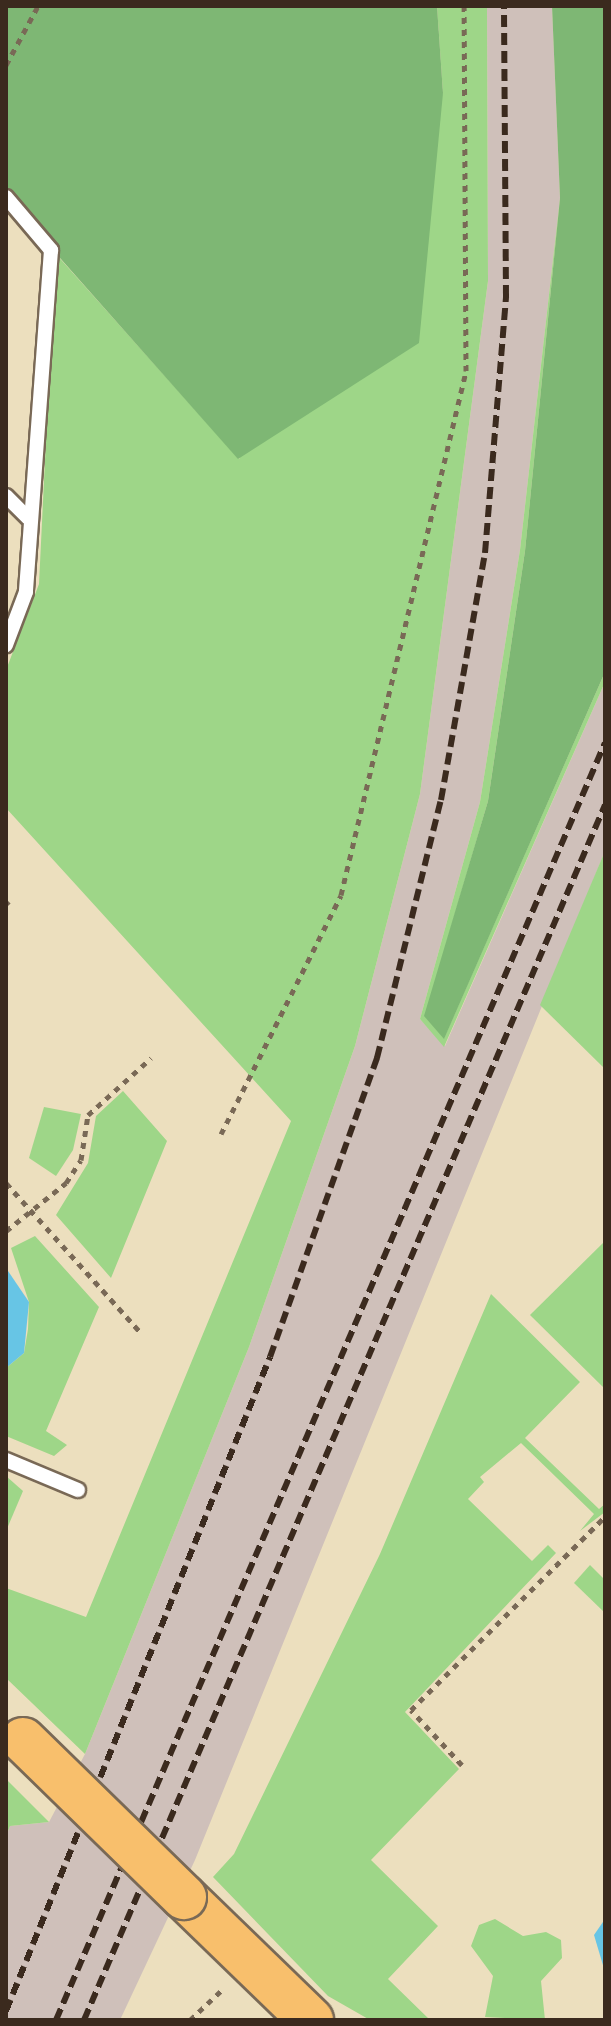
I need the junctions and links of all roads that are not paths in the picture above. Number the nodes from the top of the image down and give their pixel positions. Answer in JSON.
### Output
{"nodes":[{"id":1,"x":6,"y":197,"type":"edge"},
{"id":2,"x":6,"y":496,"type":"edge"},
{"id":3,"x":28,"y":518,"type":"junction"},
{"id":4,"x":6,"y":645,"type":"edge"},
{"id":5,"x":6,"y":1460,"type":"edge"},
{"id":6,"x":78,"y":1490,"type":"dead end"},
{"id":7,"x":15,"y":1731,"type":"edge"},
{"id":8,"x":311,"y":2020,"type":"edge"}],
"edges":[{"from":1,"to":3,"type":"lane"},
{"from":2,"to":3,"type":"lane"},
{"from":3,"to":4,"type":"lane"},
{"from":5,"to":6,"type":"lane"},
{"from":7,"to":8,"type":"main road","bridge":true}]}
